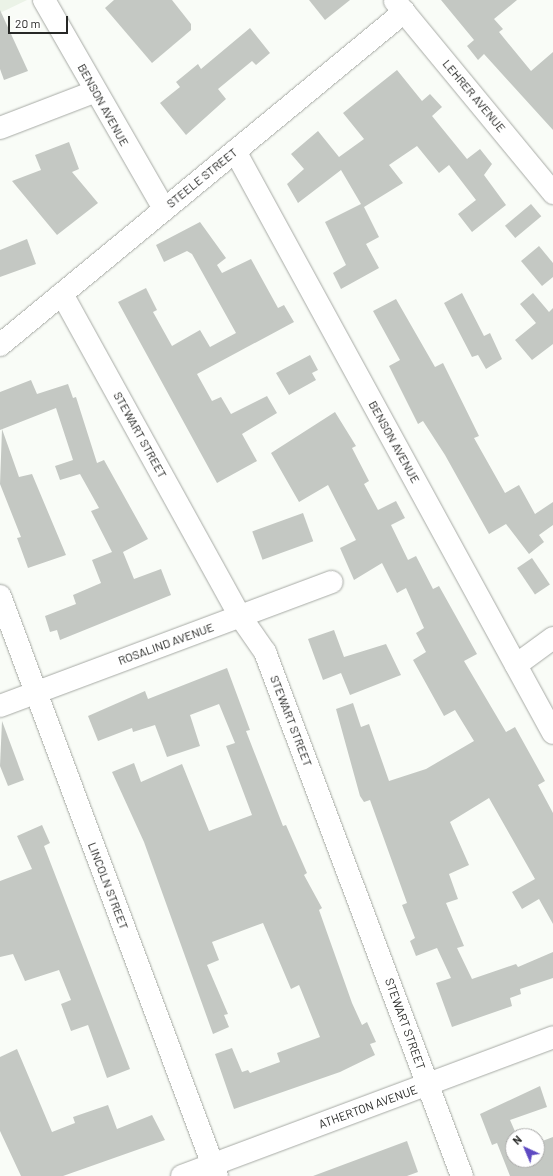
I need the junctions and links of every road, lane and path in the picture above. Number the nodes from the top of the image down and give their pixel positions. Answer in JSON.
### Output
{"nodes":[{"id":1,"x":44,"y":0,"type":"edge"},
{"id":2,"x":399,"y":6,"type":"edge"},
{"id":3,"x":94,"y":92,"type":"junction"},
{"id":4,"x":0,"y":128,"type":"edge"},
{"id":5,"x":235,"y":151,"type":"junction"},
{"id":6,"x":553,"y":193,"type":"edge"},
{"id":7,"x":164,"y":209,"type":"junction"},
{"id":8,"x":62,"y":294,"type":"junction"},
{"id":9,"x":0,"y":345,"type":"edge"},
{"id":10,"x":332,"y":582,"type":"dead end"},
{"id":11,"x":0,"y":596,"type":"edge"},
{"id":12,"x":240,"y":616,"type":"junction"},
{"id":13,"x":553,"y":638,"type":"edge"},
{"id":14,"x":516,"y":664,"type":"junction"},
{"id":15,"x":36,"y":692,"type":"junction"},
{"id":16,"x":0,"y":706,"type":"edge"},
{"id":17,"x":553,"y":733,"type":"edge"},
{"id":18,"x":553,"y":1037,"type":"edge"},
{"id":19,"x":427,"y":1084,"type":"junction"},
{"id":20,"x":215,"y":1170,"type":"edge"},
{"id":21,"x":182,"y":1176,"type":"edge"},
{"id":22,"x":462,"y":1176,"type":"edge"}],
"edges":[{"from":1,"to":3,"type":"street","name":"BENSON AVENUE"},
{"from":2,"to":5,"type":"street","name":"STEELE STREET"},
{"from":2,"to":6,"type":"street","name":"LEHRER AVENUE"},
{"from":3,"to":4,"type":"street"},
{"from":3,"to":7,"type":"street","name":"BENSON AVENUE"},
{"from":5,"to":7,"type":"street","name":"STEELE STREET"},
{"from":5,"to":14,"type":"street","name":"BENSON AVENUE"},
{"from":7,"to":8,"type":"street","name":"STEELE STREET"},
{"from":8,"to":9,"type":"street","name":"STEELE STREET"},
{"from":8,"to":12,"type":"street","name":"STEWART STREET"},
{"from":10,"to":12,"type":"street","name":"ROSALIND AVENUE"},
{"from":11,"to":15,"type":"street","name":"LINCOLN STREET"},
{"from":12,"to":15,"type":"street","name":"ROSALIND AVENUE"},
{"from":12,"to":19,"type":"street","name":"STEWART STREET"},
{"from":13,"to":14,"type":"street"},
{"from":14,"to":17,"type":"street","name":"BENSON AVENUE"},
{"from":15,"to":16,"type":"street","name":"ROSALIND AVENUE"},
{"from":15,"to":20,"type":"street","name":"LINCOLN STREET"},
{"from":18,"to":19,"type":"street","name":"ATHERTON AVENUE"},
{"from":19,"to":20,"type":"street","name":"ATHERTON AVENUE"},
{"from":19,"to":22,"type":"street","name":"STEWART STREET"},
{"from":20,"to":21,"type":"street","name":"ATHERTON AVENUE"}]}
